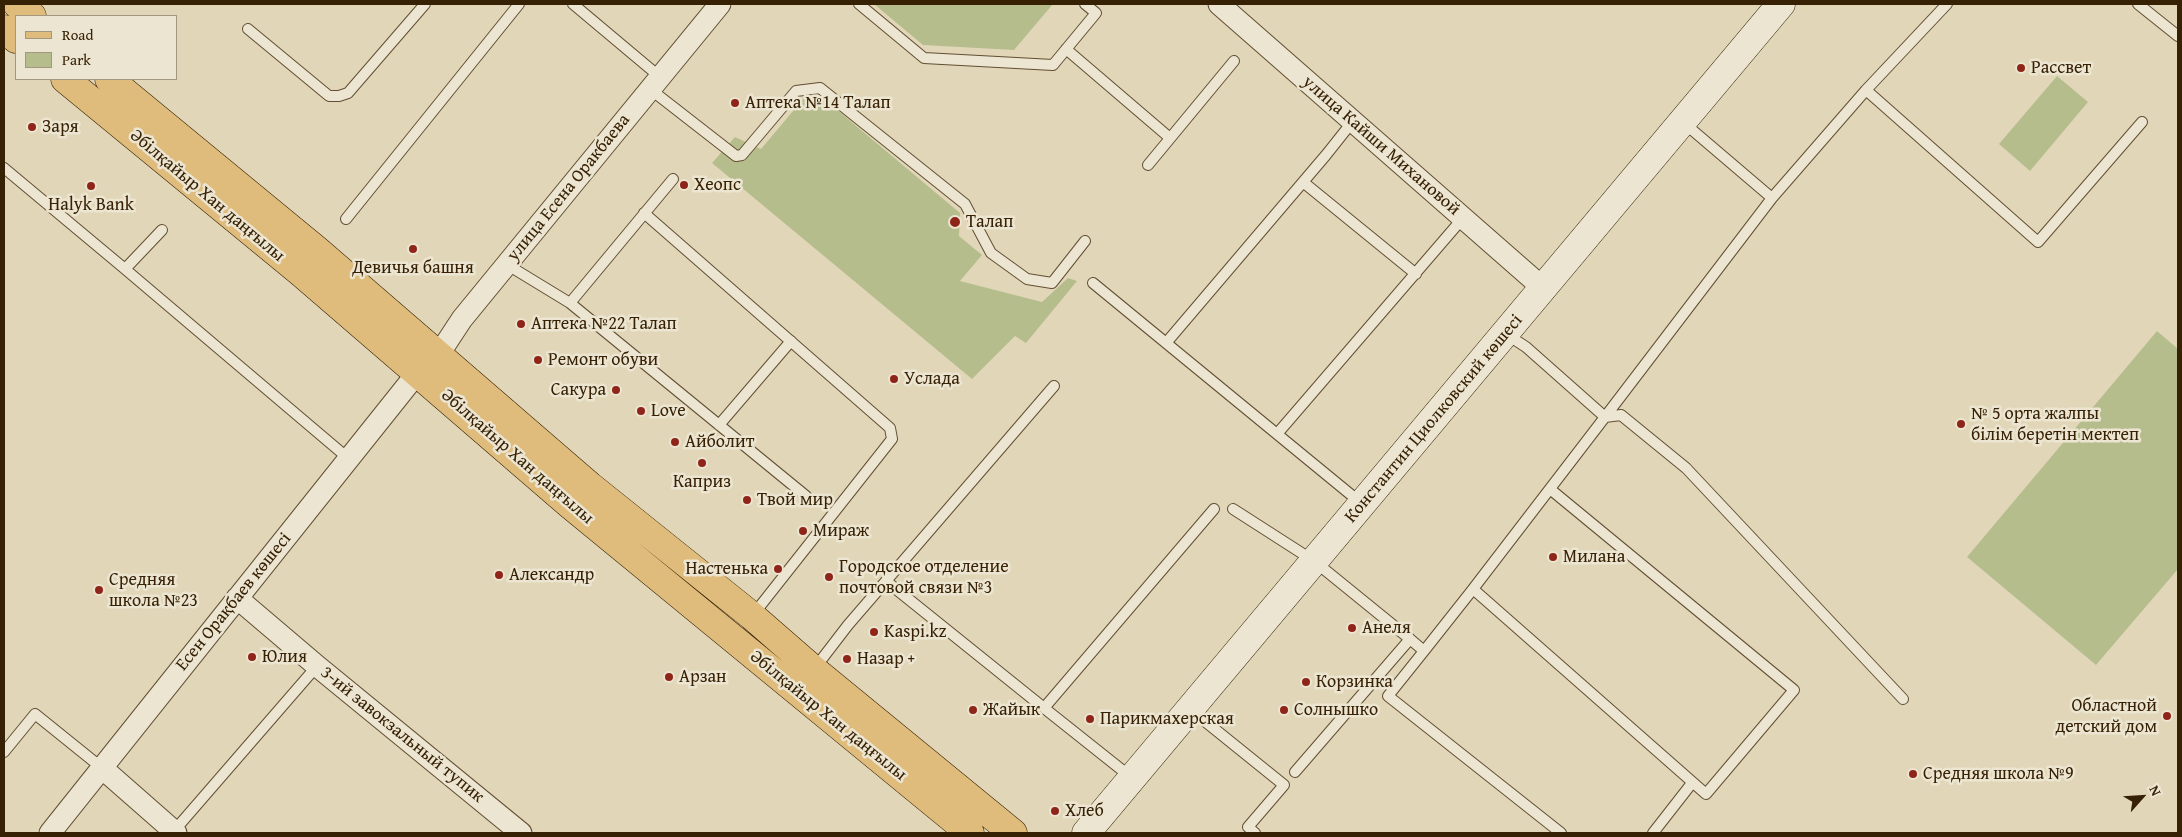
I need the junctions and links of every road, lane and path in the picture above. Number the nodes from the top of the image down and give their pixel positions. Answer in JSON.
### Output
{"nodes":[{"id":1,"x":17,"y":4,"type":"edge"},
{"id":2,"x":425,"y":4,"type":"edge"},
{"id":3,"x":517,"y":4,"type":"edge"},
{"id":4,"x":572,"y":4,"type":"edge"},
{"id":5,"x":720,"y":4,"type":"edge"},
{"id":6,"x":859,"y":4,"type":"edge"},
{"id":7,"x":1085,"y":4,"type":"edge"},
{"id":8,"x":1219,"y":4,"type":"edge"},
{"id":9,"x":1781,"y":4,"type":"edge"},
{"id":10,"x":1947,"y":4,"type":"edge"},
{"id":11,"x":2138,"y":4,"type":"edge"},
{"id":12,"x":31,"y":15,"type":"edge"},
{"id":13,"x":4,"y":29,"type":"edge"},
{"id":14,"x":248,"y":29,"type":"dead end"},
{"id":15,"x":2178,"y":36,"type":"edge"},
{"id":16,"x":15,"y":38,"type":"edge"},
{"id":17,"x":1066,"y":49,"type":"junction"},
{"id":18,"x":1234,"y":61,"type":"dead end"},
{"id":19,"x":66,"y":80,"type":"edge"},
{"id":20,"x":110,"y":80,"type":"edge"},
{"id":21,"x":655,"y":83,"type":"junction"},
{"id":22,"x":1866,"y":90,"type":"junction"},
{"id":23,"x":1353,"y":121,"type":"junction"},
{"id":24,"x":1682,"y":122,"type":"junction"},
{"id":25,"x":2142,"y":122,"type":"dead end"},
{"id":26,"x":1170,"y":138,"type":"junction"},
{"id":27,"x":1148,"y":165,"type":"dead end"},
{"id":28,"x":4,"y":168,"type":"edge"},
{"id":29,"x":673,"y":180,"type":"dead end"},
{"id":30,"x":1303,"y":182,"type":"junction"},
{"id":31,"x":1772,"y":198,"type":"junction"},
{"id":32,"x":644,"y":212,"type":"junction"},
{"id":33,"x":1463,"y":218,"type":"junction"},
{"id":34,"x":346,"y":219,"type":"dead end"},
{"id":35,"x":162,"y":230,"type":"dead end"},
{"id":36,"x":1085,"y":241,"type":"dead end"},
{"id":37,"x":506,"y":264,"type":"junction"},
{"id":38,"x":125,"y":269,"type":"junction"},
{"id":39,"x":1416,"y":274,"type":"junction"},
{"id":40,"x":1093,"y":283,"type":"dead end"},
{"id":41,"x":1543,"y":288,"type":"junction"},
{"id":42,"x":570,"y":303,"type":"junction"},
{"id":43,"x":1505,"y":333,"type":"junction"},
{"id":44,"x":791,"y":341,"type":"junction"},
{"id":45,"x":1166,"y":343,"type":"junction"},
{"id":46,"x":439,"y":354,"type":"junction"},
{"id":47,"x":418,"y":372,"type":"junction"},
{"id":48,"x":1054,"y":386,"type":"dead end"},
{"id":49,"x":1605,"y":417,"type":"junction"},
{"id":50,"x":719,"y":425,"type":"junction"},
{"id":51,"x":1277,"y":434,"type":"junction"},
{"id":52,"x":349,"y":459,"type":"junction"},
{"id":53,"x":1550,"y":489,"type":"junction"},
{"id":54,"x":806,"y":496,"type":"dead end"},
{"id":55,"x":1363,"y":504,"type":"junction"},
{"id":56,"x":1214,"y":509,"type":"dead end"},
{"id":57,"x":1233,"y":509,"type":"dead end"},
{"id":58,"x":1314,"y":561,"type":"junction"},
{"id":59,"x":886,"y":582,"type":"junction"},
{"id":60,"x":1473,"y":589,"type":"junction"},
{"id":61,"x":237,"y":598,"type":"junction"},
{"id":62,"x":752,"y":616,"type":"junction"},
{"id":63,"x":1410,"y":639,"type":"junction"},
{"id":64,"x":1424,"y":651,"type":"junction"},
{"id":65,"x":318,"y":666,"type":"junction"},
{"id":66,"x":814,"y":670,"type":"junction"},
{"id":67,"x":1903,"y":699,"type":"dead end"},
{"id":68,"x":1044,"y":708,"type":"junction"},
{"id":69,"x":1190,"y":709,"type":"junction"},
{"id":70,"x":4,"y":752,"type":"edge"},
{"id":71,"x":102,"y":768,"type":"junction"},
{"id":72,"x":1295,"y":772,"type":"dead end"},
{"id":73,"x":1132,"y":778,"type":"junction"},
{"id":74,"x":1692,"y":783,"type":"junction"},
{"id":75,"x":175,"y":832,"type":"edge"},
{"id":76,"x":50,"y":833,"type":"edge"},
{"id":77,"x":521,"y":833,"type":"edge"},
{"id":78,"x":970,"y":833,"type":"edge"},
{"id":79,"x":1014,"y":833,"type":"edge"},
{"id":80,"x":1086,"y":833,"type":"edge"},
{"id":81,"x":1255,"y":833,"type":"edge"},
{"id":82,"x":1561,"y":833,"type":"edge"},
{"id":83,"x":1653,"y":833,"type":"edge"}],
"edges":[{"from":1,"to":12,"type":"main road"},
{"from":2,"to":14,"type":"lane"},
{"from":3,"to":34,"type":"lane"},
{"from":4,"to":21,"type":"lane"},
{"from":5,"to":21,"type":"street","name":"улица Есена Оракбаева"},
{"from":6,"to":17,"type":"lane"},
{"from":7,"to":17,"type":"lane"},
{"from":8,"to":23,"type":"street","name":"улица Кайши Михановой"},
{"from":9,"to":24,"type":"street","name":"Константин Циолковский көшесі"},
{"from":10,"to":22,"type":"lane"},
{"from":11,"to":15,"type":"lane"},
{"from":13,"to":16,"type":"main road"},
{"from":17,"to":26,"type":"lane"},
{"from":18,"to":26,"type":"lane"},
{"from":19,"to":47,"type":"main road","name":"Әбілқайыр Хан даңғылы"},
{"from":20,"to":46,"type":"main road","name":"Әбілқайыр Хан даңғылы"},
{"from":21,"to":36,"type":"lane"},
{"from":21,"to":37,"type":"street","name":"улица Есена Оракбаева"},
{"from":22,"to":25,"type":"lane"},
{"from":22,"to":31,"type":"lane"},
{"from":23,"to":30,"type":"lane"},
{"from":23,"to":33,"type":"street","name":"улица Кайши Михановой"},
{"from":24,"to":31,"type":"lane"},
{"from":24,"to":41,"type":"street","name":"Константин Циолковский көшесі"},
{"from":26,"to":27,"type":"lane"},
{"from":28,"to":38,"type":"lane"},
{"from":29,"to":32,"type":"lane"},
{"from":30,"to":39,"type":"lane"},
{"from":30,"to":45,"type":"lane"},
{"from":31,"to":49,"type":"lane"},
{"from":32,"to":42,"type":"lane"},
{"from":32,"to":44,"type":"lane"},
{"from":33,"to":39,"type":"lane"},
{"from":33,"to":41,"type":"street","name":"улица Кайши Михановой"},
{"from":35,"to":38,"type":"lane"},
{"from":37,"to":42,"type":"lane"},
{"from":37,"to":46,"type":"street","name":"улица Есена Оракбаева"},
{"from":38,"to":52,"type":"lane"},
{"from":39,"to":51,"type":"lane"},
{"from":40,"to":45,"type":"lane"},
{"from":41,"to":43,"type":"street","name":"Константин Циолковский көшесі"},
{"from":42,"to":50,"type":"lane"},
{"from":43,"to":49,"type":"lane"},
{"from":43,"to":55,"type":"street","name":"Константин Циолковский көшесі"},
{"from":44,"to":50,"type":"lane"},
{"from":44,"to":62,"type":"lane"},
{"from":45,"to":51,"type":"lane"},
{"from":46,"to":47,"type":"street","name":"улица Есена Оракбаева"},
{"from":46,"to":62,"type":"main road","name":"Әбілқайыр Хан даңғылы"},
{"from":47,"to":52,"type":"street","name":"Есен Орақбаев көшесі"},
{"from":47,"to":78,"type":"main road","name":"Әбілқайыр Хан даңғылы"},
{"from":48,"to":59,"type":"lane"},
{"from":49,"to":53,"type":"lane"},
{"from":49,"to":67,"type":"lane"},
{"from":50,"to":54,"type":"lane"},
{"from":51,"to":55,"type":"lane"},
{"from":52,"to":61,"type":"street","name":"Есен Орақбаев көшесі"},
{"from":53,"to":60,"type":"lane"},
{"from":53,"to":74,"type":"lane"},
{"from":55,"to":58,"type":"street","name":"Константин Циолковский көшесі"},
{"from":56,"to":68,"type":"lane"},
{"from":57,"to":58,"type":"lane"},
{"from":58,"to":63,"type":"lane"},
{"from":58,"to":69,"type":"street","name":"Константин Циолковский көшесі"},
{"from":59,"to":66,"type":"lane"},
{"from":59,"to":68,"type":"lane"},
{"from":60,"to":64,"type":"lane"},
{"from":60,"to":74,"type":"lane"},
{"from":61,"to":65,"type":"street","name":"3-ий завокзальный тупик"},
{"from":61,"to":71,"type":"street","name":"Есен Орақбаев көшесі"},
{"from":62,"to":66,"type":"main road","name":"Әбілқайыр Хан даңғылы"},
{"from":63,"to":64,"type":"lane"},
{"from":63,"to":72,"type":"lane"},
{"from":64,"to":82,"type":"lane"},
{"from":65,"to":75,"type":"lane"},
{"from":65,"to":77,"type":"street","name":"3-ий завокзальный тупик"},
{"from":66,"to":79,"type":"main road","name":"Әбілқайыр Хан даңғылы"},
{"from":68,"to":73,"type":"lane"},
{"from":69,"to":73,"type":"street","name":"Константин Циолковский көшесі"},
{"from":69,"to":81,"type":"lane"},
{"from":70,"to":71,"type":"lane"},
{"from":71,"to":75,"type":"street"},
{"from":71,"to":76,"type":"street","name":"Есен Орақбаев көшесі"},
{"from":73,"to":80,"type":"street","name":"Константин Циолковский көшесі"},
{"from":74,"to":83,"type":"lane"}]}
